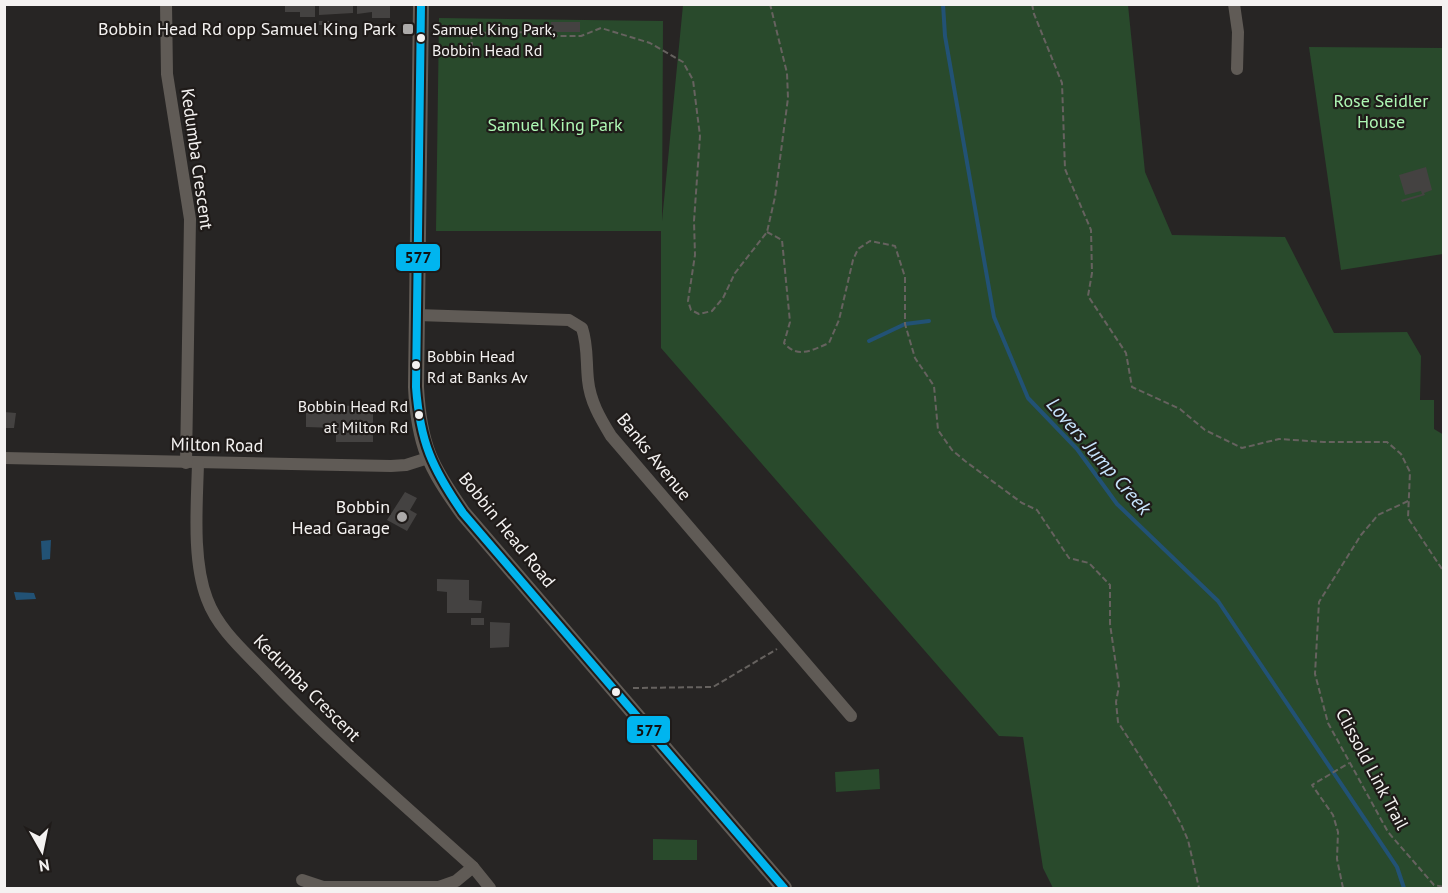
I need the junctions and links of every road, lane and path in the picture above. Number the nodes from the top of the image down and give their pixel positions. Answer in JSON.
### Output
{"nodes":[{"id":1,"x":166,"y":4,"type":"edge"},
{"id":2,"x":421,"y":4,"type":"edge"},
{"id":3,"x":770,"y":4,"type":"edge"},
{"id":4,"x":1032,"y":4,"type":"edge"},
{"id":5,"x":1234,"y":4,"type":"edge"},
{"id":6,"x":420,"y":30,"type":"junction"},
{"id":7,"x":471,"y":33,"type":"junction"},
{"id":8,"x":474,"y":57,"type":"dead end"},
{"id":9,"x":1237,"y":69,"type":"dead end"},
{"id":10,"x":767,"y":232,"type":"junction"},
{"id":11,"x":417,"y":315,"type":"junction"},
{"id":12,"x":4,"y":458,"type":"edge"},
{"id":13,"x":428,"y":458,"type":"junction"},
{"id":14,"x":192,"y":463,"type":"junction"},
{"id":15,"x":1408,"y":501,"type":"junction"},
{"id":16,"x":1443,"y":572,"type":"edge"},
{"id":17,"x":787,"y":643,"type":"junction"},
{"id":18,"x":633,"y":688,"type":"dead end"},
{"id":19,"x":851,"y":716,"type":"dead end"},
{"id":20,"x":1349,"y":763,"type":"junction"},
{"id":21,"x":473,"y":867,"type":"junction"},
{"id":22,"x":302,"y":880,"type":"dead end"},
{"id":23,"x":1443,"y":887,"type":"edge"},
{"id":24,"x":490,"y":888,"type":"edge"},
{"id":25,"x":784,"y":888,"type":"edge"},
{"id":26,"x":1199,"y":888,"type":"edge"},
{"id":27,"x":1342,"y":888,"type":"edge"}],
"edges":[{"from":1,"to":14,"type":"street","name":"Kedumba Crescent"},
{"from":2,"to":6,"type":"main road","name":"Bobbin Head Road"},
{"from":3,"to":10,"type":"path"},
{"from":4,"to":15,"type":"path"},
{"from":5,"to":9,"type":"street"},
{"from":6,"to":7,"type":"path"},
{"from":6,"to":11,"type":"main road","name":"Bobbin Head Road"},
{"from":7,"to":8,"type":"path"},
{"from":7,"to":10,"type":"path"},
{"from":10,"to":26,"type":"path"},
{"from":11,"to":13,"type":"main road","name":"Bobbin Head Road"},
{"from":11,"to":17,"type":"street","name":"Banks Avenue"},
{"from":12,"to":14,"type":"street","name":"Milton Road"},
{"from":13,"to":14,"type":"street","name":"Milton Road"},
{"from":13,"to":25,"type":"main road","name":"Bobbin Head Road"},
{"from":14,"to":21,"type":"street","name":"Kedumba Crescent"},
{"from":15,"to":16,"type":"path"},
{"from":15,"to":20,"type":"path","name":"Clissold Link Trail"},
{"from":17,"to":18,"type":"path"},
{"from":17,"to":19,"type":"street","name":"Banks Avenue"},
{"from":20,"to":23,"type":"path","name":"Clissold Link Trail"},
{"from":20,"to":27,"type":"path"},
{"from":21,"to":22,"type":"street"},
{"from":21,"to":24,"type":"street","name":"Kedumba Crescent"}]}
